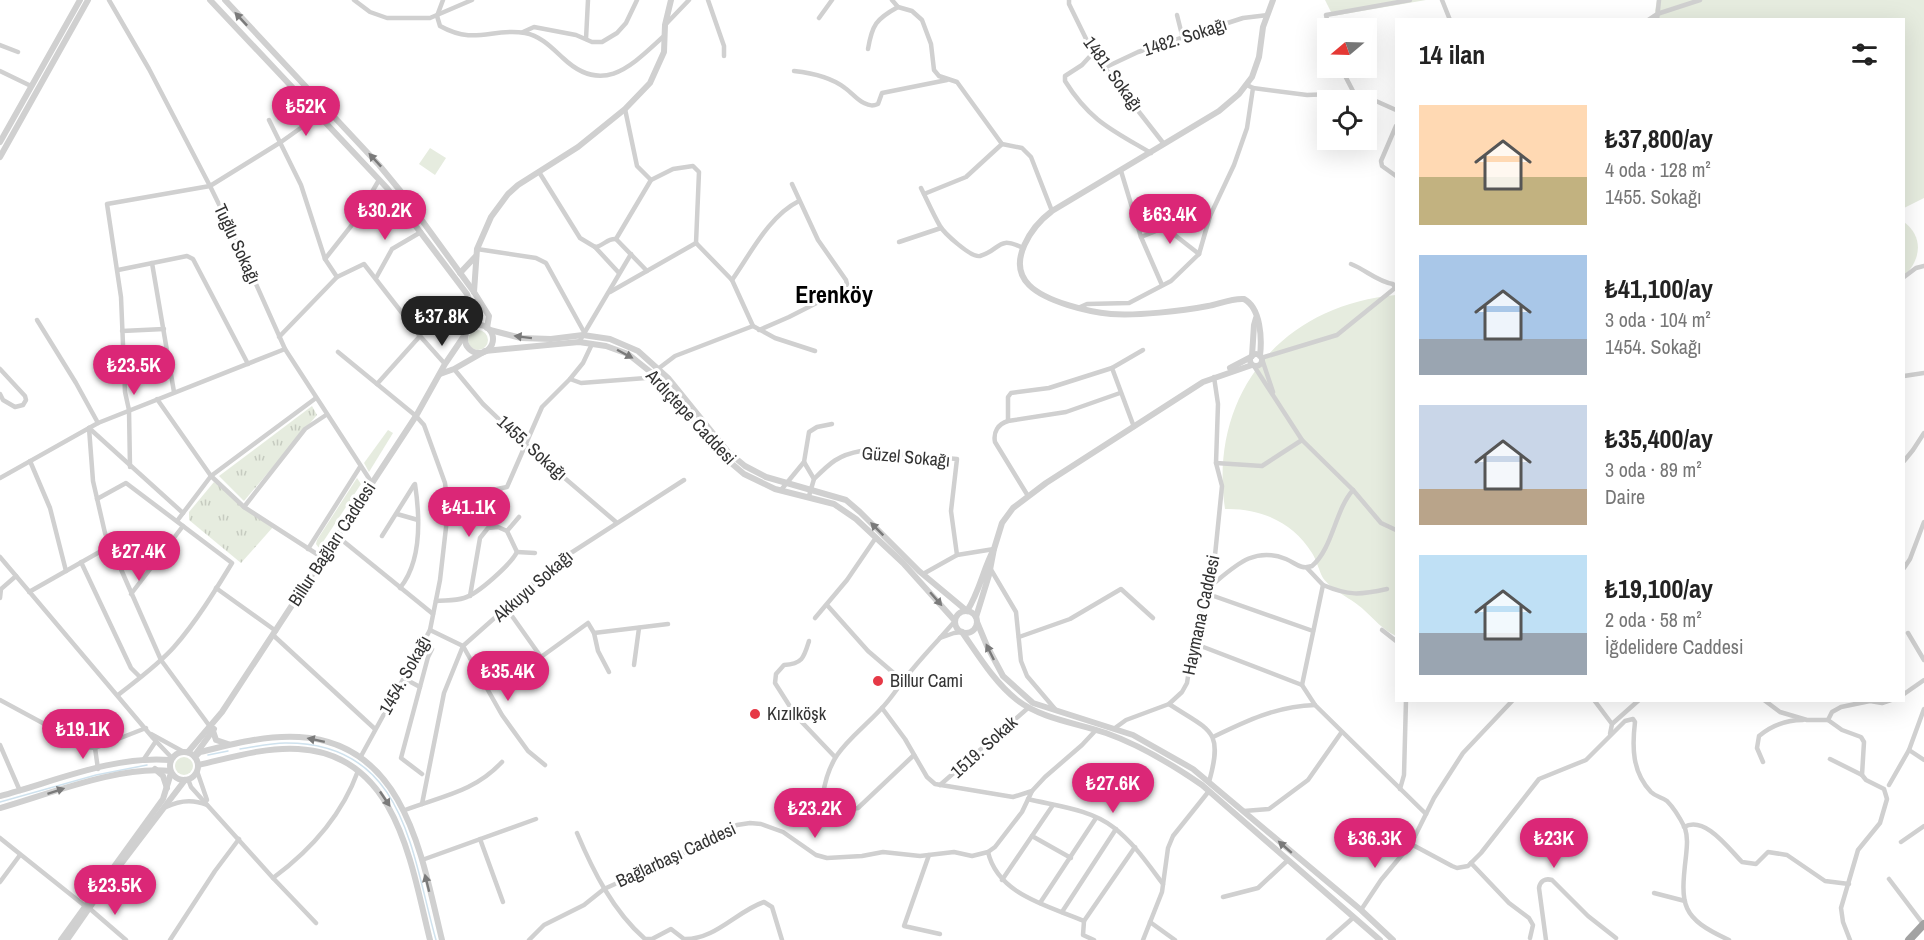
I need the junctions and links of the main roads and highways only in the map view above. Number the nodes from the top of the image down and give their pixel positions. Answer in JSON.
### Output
{"nodes":[{"id":1,"x":1924,"y":924,"type":"edge"},
{"id":2,"x":1909,"y":940,"type":"edge"}],
"edges":[{"from":1,"to":2,"type":"highway"}]}
